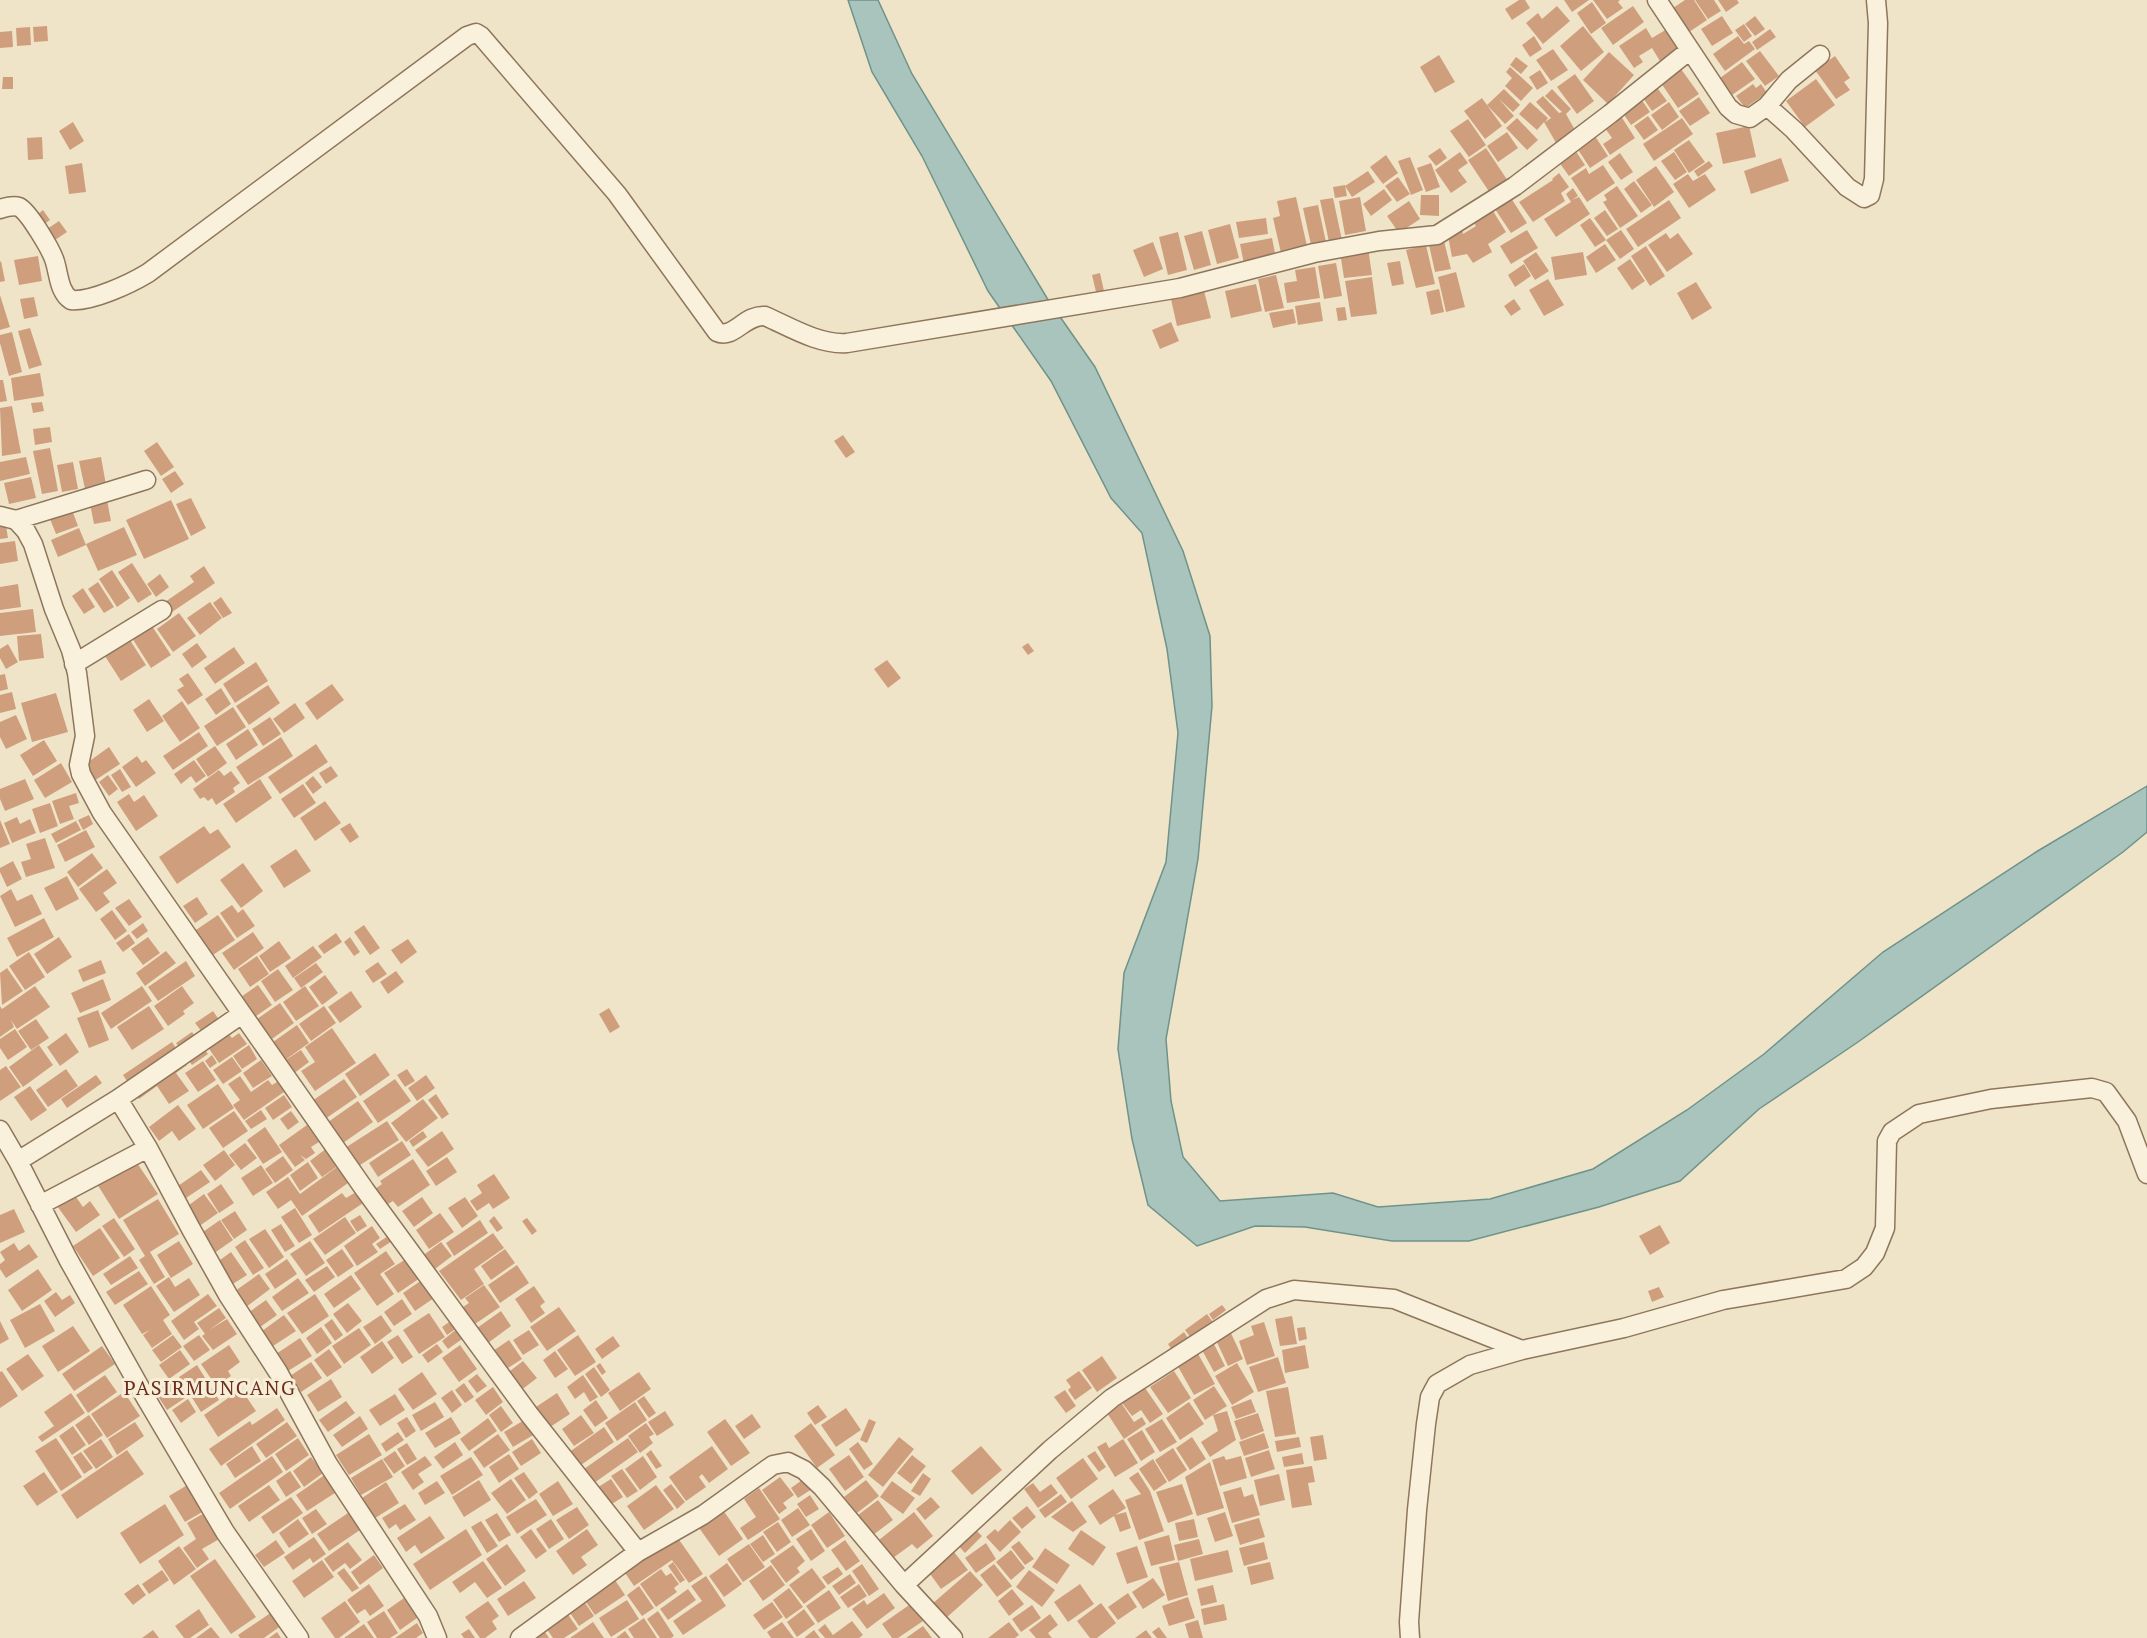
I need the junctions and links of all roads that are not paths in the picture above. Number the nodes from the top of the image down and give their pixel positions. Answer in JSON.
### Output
{"nodes":[{"id":1,"x":1656,"y":0,"type":"edge"},
{"id":2,"x":1876,"y":0,"type":"edge"},
{"id":3,"x":1690,"y":50,"type":"junction"},
{"id":4,"x":1820,"y":55,"type":"dead end"},
{"id":5,"x":1767,"y":106,"type":"junction"},
{"id":6,"x":0,"y":209,"type":"edge"},
{"id":7,"x":146,"y":480,"type":"dead end"},
{"id":8,"x":8,"y":518,"type":"edge"},
{"id":9,"x":162,"y":610,"type":"dead end"},
{"id":10,"x":74,"y":664,"type":"junction"},
{"id":11,"x":242,"y":1014,"type":"junction"},
{"id":12,"x":118,"y":1099,"type":"junction"},
{"id":13,"x":0,"y":1130,"type":"edge"},
{"id":14,"x":148,"y":1148,"type":"junction"},
{"id":15,"x":18,"y":1161,"type":"junction"},
{"id":16,"x":2147,"y":1174,"type":"edge"},
{"id":17,"x":40,"y":1205,"type":"junction"},
{"id":18,"x":1522,"y":1350,"type":"junction"},
{"id":19,"x":638,"y":1552,"type":"junction"},
{"id":20,"x":904,"y":1585,"type":"junction"},
{"id":21,"x":298,"y":1638,"type":"edge"},
{"id":22,"x":437,"y":1638,"type":"edge"},
{"id":23,"x":520,"y":1638,"type":"edge"},
{"id":24,"x":953,"y":1638,"type":"edge"},
{"id":25,"x":1410,"y":1638,"type":"edge"}],
"edges":[{"from":1,"to":3,"type":"street"},
{"from":2,"to":5,"type":"street"},
{"from":3,"to":5,"type":"street"},
{"from":3,"to":6,"type":"street"},
{"from":4,"to":5,"type":"street"},
{"from":7,"to":8,"type":"street"},
{"from":8,"to":10,"type":"street"},
{"from":9,"to":10,"type":"street"},
{"from":10,"to":11,"type":"street"},
{"from":11,"to":12,"type":"street"},
{"from":11,"to":19,"type":"street"},
{"from":12,"to":14,"type":"street"},
{"from":12,"to":15,"type":"street"},
{"from":13,"to":15,"type":"street"},
{"from":14,"to":17,"type":"street"},
{"from":14,"to":22,"type":"street"},
{"from":15,"to":17,"type":"street"},
{"from":16,"to":18,"type":"street"},
{"from":17,"to":21,"type":"street"},
{"from":18,"to":20,"type":"street"},
{"from":18,"to":25,"type":"street"},
{"from":19,"to":20,"type":"street"},
{"from":19,"to":23,"type":"street"},
{"from":20,"to":24,"type":"street"}]}
